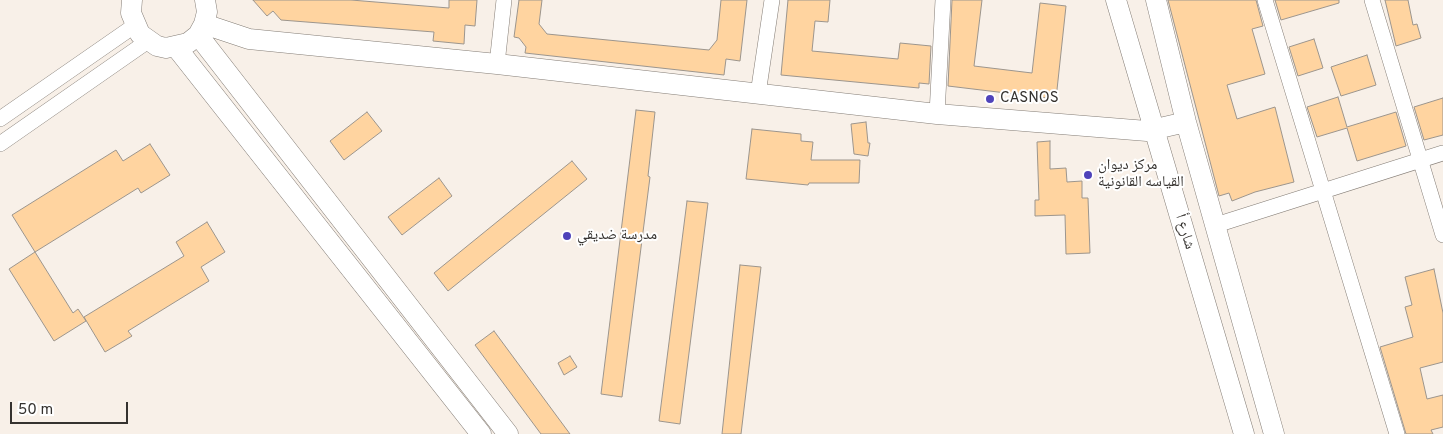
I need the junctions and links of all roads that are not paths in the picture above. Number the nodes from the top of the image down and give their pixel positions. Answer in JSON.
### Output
{"nodes":[{"id":1,"x":126,"y":0,"type":"edge"},
{"id":2,"x":132,"y":0,"type":"edge"},
{"id":3,"x":206,"y":0,"type":"edge"},
{"id":4,"x":504,"y":0,"type":"edge"},
{"id":5,"x":772,"y":0,"type":"edge"},
{"id":6,"x":942,"y":0,"type":"edge"},
{"id":7,"x":1116,"y":0,"type":"edge"},
{"id":8,"x":1156,"y":0,"type":"edge"},
{"id":9,"x":1265,"y":0,"type":"edge"},
{"id":10,"x":1372,"y":0,"type":"edge"},
{"id":11,"x":134,"y":26,"type":"junction"},
{"id":12,"x":201,"y":30,"type":"junction"},
{"id":13,"x":148,"y":41,"type":"junction"},
{"id":14,"x":176,"y":47,"type":"junction"},
{"id":15,"x":497,"y":64,"type":"junction"},
{"id":16,"x":758,"y":94,"type":"junction"},
{"id":17,"x":937,"y":114,"type":"junction"},
{"id":18,"x":0,"y":119,"type":"edge"},
{"id":19,"x":1186,"y":122,"type":"junction"},
{"id":20,"x":1154,"y":131,"type":"junction"},
{"id":21,"x":0,"y":144,"type":"edge"},
{"id":22,"x":1443,"y":153,"type":"edge"},
{"id":23,"x":1421,"y":160,"type":"junction"},
{"id":24,"x":1323,"y":192,"type":"junction"},
{"id":25,"x":1216,"y":225,"type":"junction"},
{"id":26,"x":1443,"y":235,"type":"edge"},
{"id":27,"x":481,"y":434,"type":"edge"},
{"id":28,"x":508,"y":434,"type":"edge"},
{"id":29,"x":1244,"y":434,"type":"edge"},
{"id":30,"x":1274,"y":434,"type":"edge"},
{"id":31,"x":1396,"y":434,"type":"edge"}],
"edges":[{"from":1,"to":2,"type":"street"},
{"from":2,"to":11,"type":"street"},
{"from":3,"to":12,"type":"street"},
{"from":4,"to":15,"type":"street"},
{"from":5,"to":16,"type":"street"},
{"from":6,"to":17,"type":"street"},
{"from":7,"to":20,"type":"street","name":"شارع أ"},
{"from":8,"to":19,"type":"street"},
{"from":9,"to":24,"type":"street"},
{"from":10,"to":23,"type":"street"},
{"from":11,"to":13,"type":"street"},
{"from":11,"to":18,"type":"street"},
{"from":12,"to":14,"type":"street"},
{"from":12,"to":15,"type":"street"},
{"from":12,"to":28,"type":"street"},
{"from":13,"to":14,"type":"street"},
{"from":13,"to":21,"type":"street"},
{"from":14,"to":27,"type":"street"},
{"from":15,"to":16,"type":"street"},
{"from":16,"to":17,"type":"street"},
{"from":17,"to":20,"type":"street"},
{"from":19,"to":20,"type":"street"},
{"from":19,"to":25,"type":"street"},
{"from":20,"to":29,"type":"street","name":"شارع أ"},
{"from":22,"to":23,"type":"street"},
{"from":23,"to":24,"type":"street"},
{"from":23,"to":26,"type":"street"},
{"from":24,"to":25,"type":"street"},
{"from":24,"to":31,"type":"street"},
{"from":25,"to":30,"type":"street"}]}
